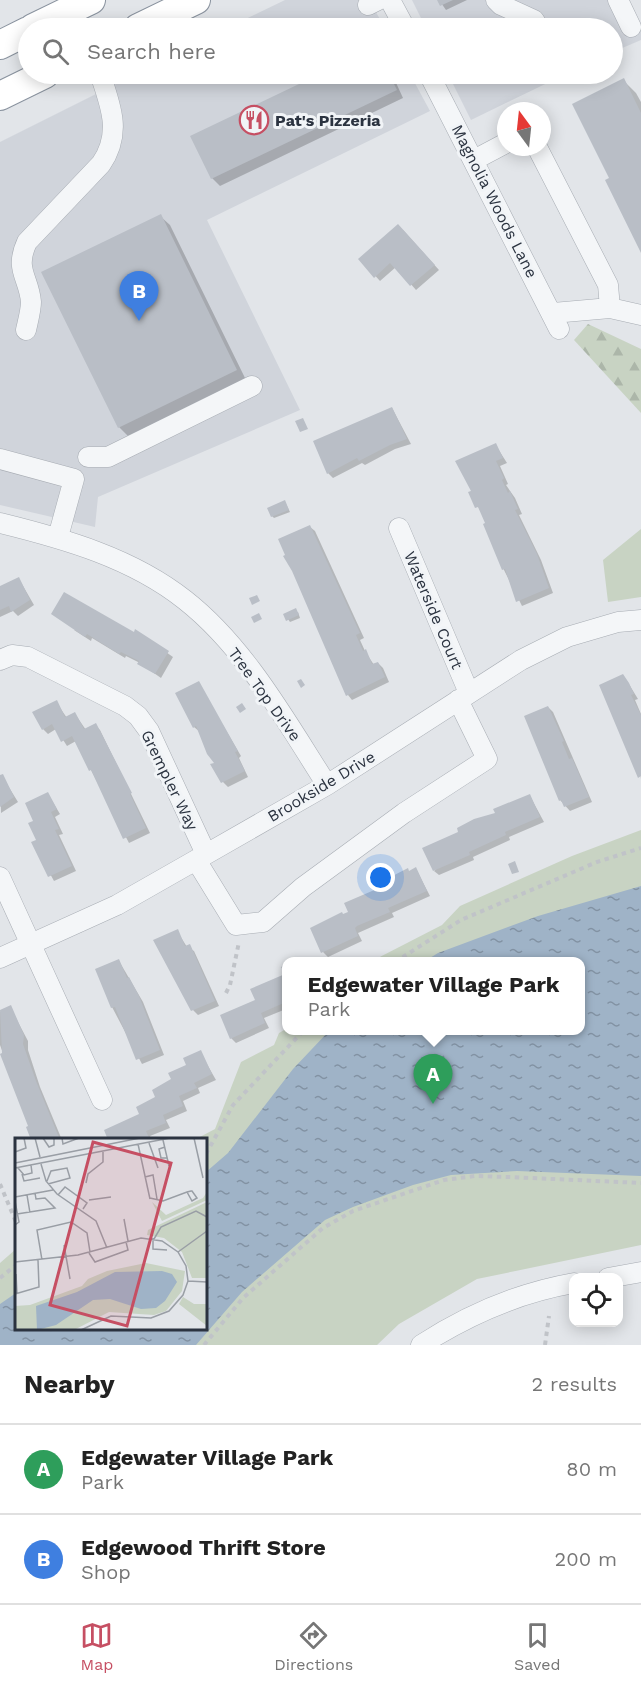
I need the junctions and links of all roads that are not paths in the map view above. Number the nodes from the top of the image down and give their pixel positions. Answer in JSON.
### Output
{"nodes":[{"id":1,"x":196,"y":0,"type":"edge"},
{"id":2,"x":390,"y":0,"type":"edge"},
{"id":3,"x":496,"y":0,"type":"edge"},
{"id":4,"x":618,"y":0,"type":"edge"},
{"id":5,"x":85,"y":1,"type":"edge"},
{"id":6,"x":52,"y":18,"type":"edge"},
{"id":7,"x":159,"y":18,"type":"edge"},
{"id":8,"x":400,"y":18,"type":"edge"},
{"id":9,"x":530,"y":18,"type":"edge"},
{"id":10,"x":631,"y":27,"type":"dead end"},
{"id":11,"x":18,"y":36,"type":"edge"},
{"id":12,"x":0,"y":45,"type":"edge"},
{"id":13,"x":25,"y":84,"type":"edge"},
{"id":14,"x":103,"y":84,"type":"edge"},
{"id":15,"x":434,"y":84,"type":"edge"},
{"id":16,"x":0,"y":96,"type":"edge"},
{"id":17,"x":497,"y":148,"type":"edge"},
{"id":18,"x":542,"y":156,"type":"edge"},
{"id":19,"x":474,"y":160,"type":"junction"},
{"id":20,"x":610,"y":308,"type":"junction"},
{"id":21,"x":641,"y":315,"type":"edge"},
{"id":22,"x":26,"y":330,"type":"dead end"},
{"id":23,"x":252,"y":386,"type":"dead end"},
{"id":24,"x":88,"y":457,"type":"dead end"},
{"id":25,"x":0,"y":459,"type":"edge"},
{"id":26,"x":0,"y":523,"type":"edge"},
{"id":27,"x":399,"y":528,"type":"dead end"},
{"id":28,"x":58,"y":537,"type":"junction"},
{"id":29,"x":641,"y":620,"type":"edge"},
{"id":30,"x":0,"y":660,"type":"edge"},
{"id":31,"x":464,"y":697,"type":"junction"},
{"id":32,"x":327,"y":785,"type":"junction"},
{"id":33,"x":201,"y":857,"type":"junction"},
{"id":34,"x":0,"y":877,"type":"edge"},
{"id":35,"x":242,"y":924,"type":"joint"},
{"id":36,"x":32,"y":945,"type":"junction"},
{"id":37,"x":0,"y":958,"type":"edge"},
{"id":38,"x":102,"y":1100,"type":"dead end"},
{"id":39,"x":641,"y":1272,"type":"edge"},
{"id":40,"x":623,"y":1275,"type":"edge"},
{"id":41,"x":569,"y":1284,"type":"edge"},
{"id":42,"x":421,"y":1345,"type":"edge"}],
"edges":[{"from":1,"to":7,"type":"highway"},
{"from":2,"to":8,"type":"street"},
{"from":3,"to":9,"type":"street"},
{"from":4,"to":10,"type":"street"},
{"from":5,"to":6,"type":"highway"},
{"from":11,"to":12,"type":"highway"},
{"from":13,"to":16,"type":"highway"},
{"from":14,"to":22,"type":"street"},
{"from":15,"to":19,"type":"street","name":"Magnolia Woods Lane"},
{"from":17,"to":19,"type":"street"},
{"from":18,"to":20,"type":"street"},
{"from":19,"to":20,"type":"street","name":"Magnolia Woods Lane"},
{"from":20,"to":21,"type":"street"},
{"from":23,"to":24,"type":"street"},
{"from":25,"to":28,"type":"street"},
{"from":26,"to":28,"type":"street","name":"Tree Top Drive"},
{"from":27,"to":31,"type":"street","name":"Waterside Court"},
{"from":28,"to":32,"type":"street","name":"Tree Top Drive"},
{"from":29,"to":31,"type":"street","name":"Brookside Drive"},
{"from":30,"to":33,"type":"street","name":"Grempler Way"},
{"from":31,"to":32,"type":"street","name":"Brookside Drive"},
{"from":31,"to":35,"type":"street","name":"Waterside Court"},
{"from":32,"to":33,"type":"street","name":"Brookside Drive"},
{"from":33,"to":35,"type":"street","name":"Grempler Way"},
{"from":33,"to":36,"type":"street","name":"Brookside Drive"},
{"from":34,"to":36,"type":"street"},
{"from":36,"to":37,"type":"street","name":"Brookside Drive"},
{"from":36,"to":38,"type":"street"},
{"from":39,"to":40,"type":"street"},
{"from":41,"to":42,"type":"street"}]}
